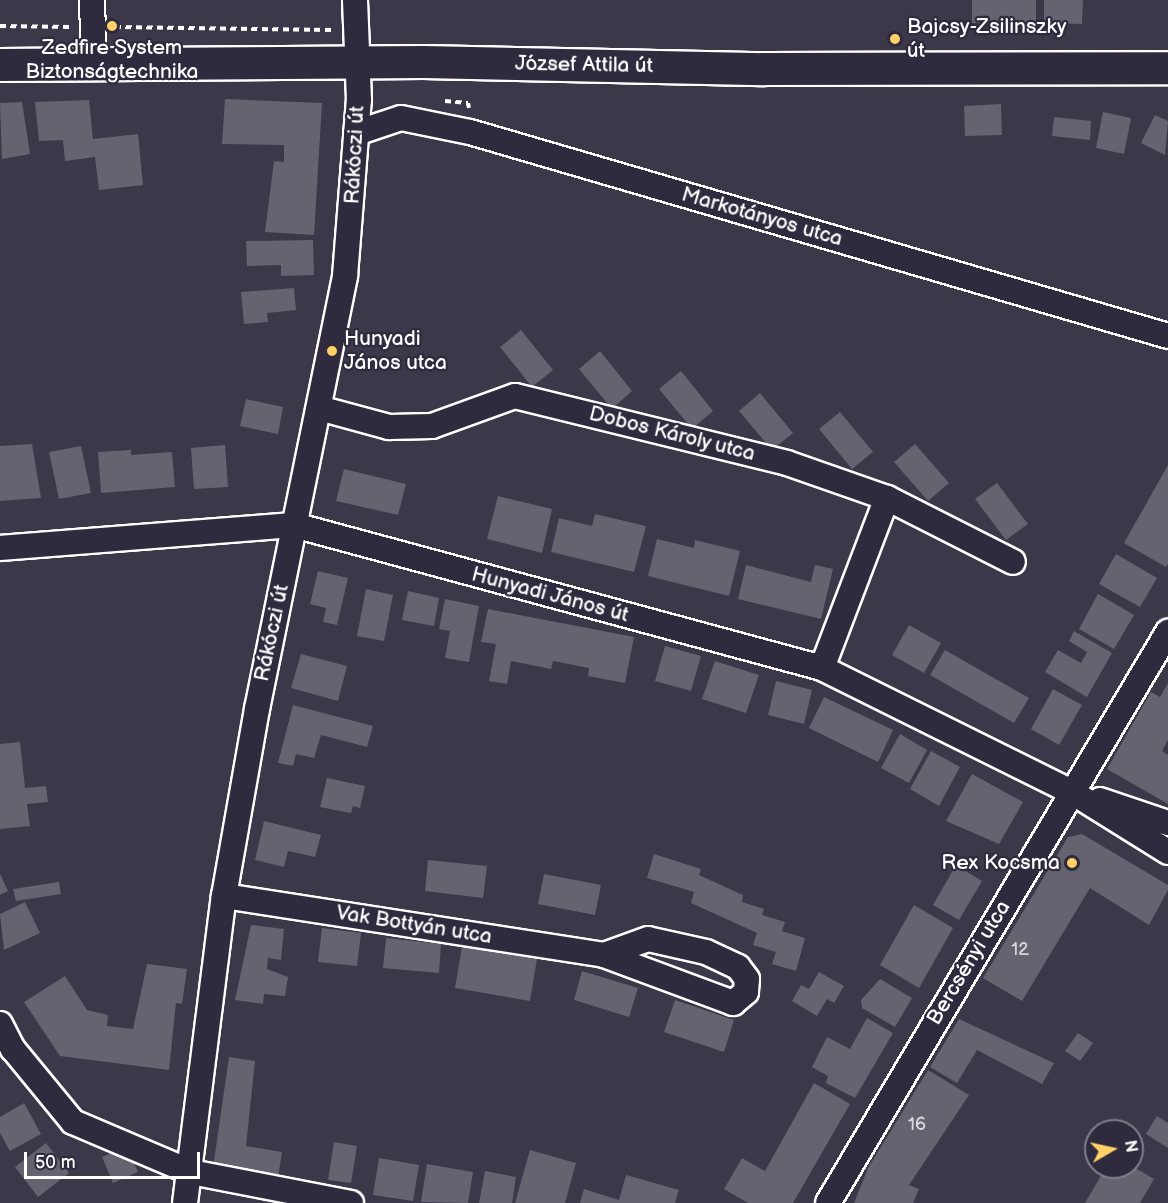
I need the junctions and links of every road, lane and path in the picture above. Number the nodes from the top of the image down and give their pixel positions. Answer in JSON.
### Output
{"nodes":[{"id":1,"x":92,"y":0,"type":"edge"},
{"id":2,"x":355,"y":0,"type":"edge"},
{"id":3,"x":0,"y":26,"type":"edge"},
{"id":4,"x":93,"y":27,"type":"junction"},
{"id":5,"x":353,"y":30,"type":"junction"},
{"id":6,"x":357,"y":64,"type":"junction"},
{"id":7,"x":0,"y":65,"type":"edge"},
{"id":8,"x":94,"y":66,"type":"junction"},
{"id":9,"x":1168,"y":68,"type":"edge"},
{"id":10,"x":433,"y":100,"type":"dead end"},
{"id":11,"x":470,"y":132,"type":"junction"},
{"id":12,"x":356,"y":133,"type":"junction"},
{"id":13,"x":1168,"y":336,"type":"edge"},
{"id":14,"x":319,"y":408,"type":"junction"},
{"id":15,"x":887,"y":498,"type":"junction"},
{"id":16,"x":294,"y":525,"type":"junction"},
{"id":17,"x":0,"y":548,"type":"edge"},
{"id":18,"x":1013,"y":562,"type":"dead end"},
{"id":19,"x":1168,"y":632,"type":"edge"},
{"id":20,"x":822,"y":668,"type":"junction"},
{"id":21,"x":1072,"y":792,"type":"junction"},
{"id":22,"x":1168,"y":823,"type":"edge"},
{"id":23,"x":1168,"y":852,"type":"edge"},
{"id":24,"x":224,"y":896,"type":"junction"},
{"id":25,"x":604,"y":955,"type":"junction"},
{"id":26,"x":0,"y":1024,"type":"edge"},
{"id":27,"x":191,"y":1172,"type":"junction"},
{"id":28,"x":185,"y":1203,"type":"edge"},
{"id":29,"x":351,"y":1203,"type":"edge"},
{"id":30,"x":828,"y":1203,"type":"edge"}],
"edges":[{"from":1,"to":4,"type":"street"},
{"from":2,"to":5,"type":"street","name":"Rákóczi út"},
{"from":3,"to":4,"type":"path"},
{"from":4,"to":5,"type":"path"},
{"from":4,"to":8,"type":"street"},
{"from":5,"to":6,"type":"street","name":"Rákóczi út"},
{"from":6,"to":8,"type":"main road","name":"József Attila út"},
{"from":6,"to":9,"type":"main road","name":"József Attila út"},
{"from":6,"to":12,"type":"street","name":"Rákóczi út"},
{"from":7,"to":8,"type":"main road","name":"József Attila út"},
{"from":10,"to":11,"type":"path"},
{"from":11,"to":12,"type":"street","name":"Markotányos utca"},
{"from":11,"to":13,"type":"street","name":"Markotányos utca"},
{"from":12,"to":14,"type":"street","name":"Rákóczi út"},
{"from":14,"to":15,"type":"street","name":"Dobos Károly utca"},
{"from":14,"to":16,"type":"street","name":"Rákóczi út"},
{"from":15,"to":18,"type":"street","name":"Dobos Károly utca"},
{"from":15,"to":20,"type":"street"},
{"from":16,"to":17,"type":"street","name":"Hunyadi János út"},
{"from":16,"to":20,"type":"street","name":"Hunyadi János út"},
{"from":16,"to":24,"type":"street","name":"Rákóczi út"},
{"from":19,"to":21,"type":"street","name":"Bercsényi utca"},
{"from":20,"to":21,"type":"street","name":"Hunyadi János út"},
{"from":21,"to":22,"type":"street","name":"Hunyadi János út"},
{"from":21,"to":23,"type":"street","name":"Hunyadi János út"},
{"from":21,"to":30,"type":"street","name":"Bercsényi utca"},
{"from":24,"to":25,"type":"street","name":"Vak Bottyán utca"},
{"from":24,"to":27,"type":"street","name":"Rákóczi út"},
{"from":25,"to":25,"type":"street","name":"Vak Bottyán utca"},
{"from":26,"to":27,"type":"street"},
{"from":27,"to":28,"type":"street","name":"Rákóczi út"},
{"from":27,"to":29,"type":"street"}]}
